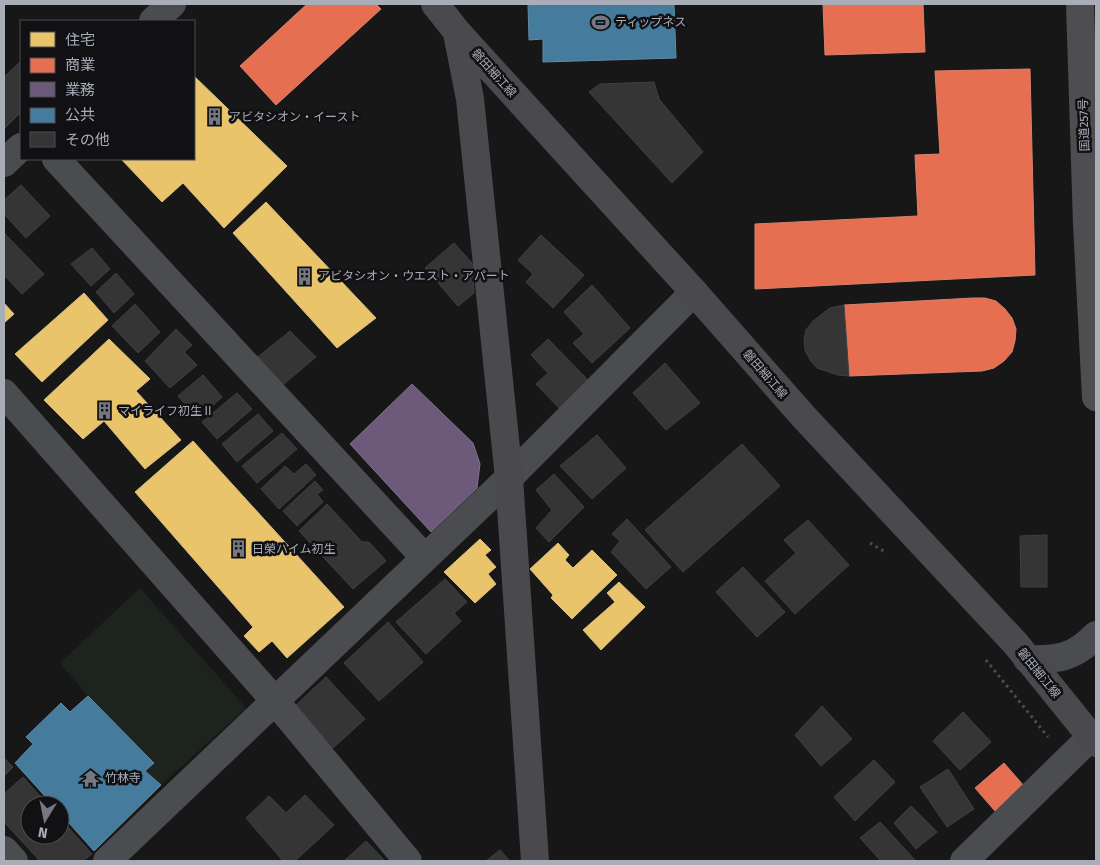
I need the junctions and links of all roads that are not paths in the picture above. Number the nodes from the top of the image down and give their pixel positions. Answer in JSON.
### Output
{"nodes":[{"id":1,"x":172,"y":4,"type":"edge"},
{"id":2,"x":435,"y":4,"type":"edge"},
{"id":3,"x":445,"y":4,"type":"edge"},
{"id":4,"x":1080,"y":4,"type":"edge"},
{"id":5,"x":155,"y":20,"type":"edge"},
{"id":6,"x":458,"y":33,"type":"junction"},
{"id":7,"x":20,"y":148,"type":"edge"},
{"id":8,"x":57,"y":160,"type":"edge"},
{"id":9,"x":4,"y":164,"type":"edge"},
{"id":10,"x":1092,"y":224,"type":"edge"},
{"id":11,"x":694,"y":292,"type":"junction"},
{"id":12,"x":4,"y":393,"type":"edge"},
{"id":13,"x":1096,"y":397,"type":"edge"},
{"id":14,"x":509,"y":478,"type":"junction"},
{"id":15,"x":425,"y":558,"type":"junction"},
{"id":16,"x":1096,"y":635,"type":"edge"},
{"id":17,"x":1027,"y":659,"type":"junction"},
{"id":18,"x":275,"y":701,"type":"junction"},
{"id":19,"x":1094,"y":740,"type":"edge"},
{"id":20,"x":4,"y":850,"type":"edge"},
{"id":21,"x":123,"y":856,"type":"edge"},
{"id":22,"x":14,"y":861,"type":"edge"},
{"id":23,"x":408,"y":861,"type":"edge"},
{"id":24,"x":535,"y":861,"type":"edge"},
{"id":25,"x":964,"y":861,"type":"edge"}],
"edges":[{"from":1,"to":5,"type":"street"},
{"from":2,"to":6,"type":"main road","name":"磐田細江線"},
{"from":3,"to":6,"type":"main road"},
{"from":4,"to":10,"type":"highway","name":"国道257号"},
{"from":6,"to":11,"type":"main road","name":"磐田細江線"},
{"from":6,"to":14,"type":"main road"},
{"from":7,"to":9,"type":"street"},
{"from":8,"to":15,"type":"street"},
{"from":10,"to":13,"type":"highway","name":"国道257号"},
{"from":11,"to":14,"type":"street"},
{"from":11,"to":17,"type":"main road","name":"磐田細江線"},
{"from":12,"to":18,"type":"street"},
{"from":14,"to":15,"type":"street"},
{"from":14,"to":24,"type":"main road"},
{"from":15,"to":18,"type":"street"},
{"from":16,"to":17,"type":"street"},
{"from":17,"to":19,"type":"main road","name":"磐田細江線"},
{"from":18,"to":21,"type":"street"},
{"from":18,"to":23,"type":"street"},
{"from":19,"to":25,"type":"street"},
{"from":20,"to":22,"type":"street"}]}
